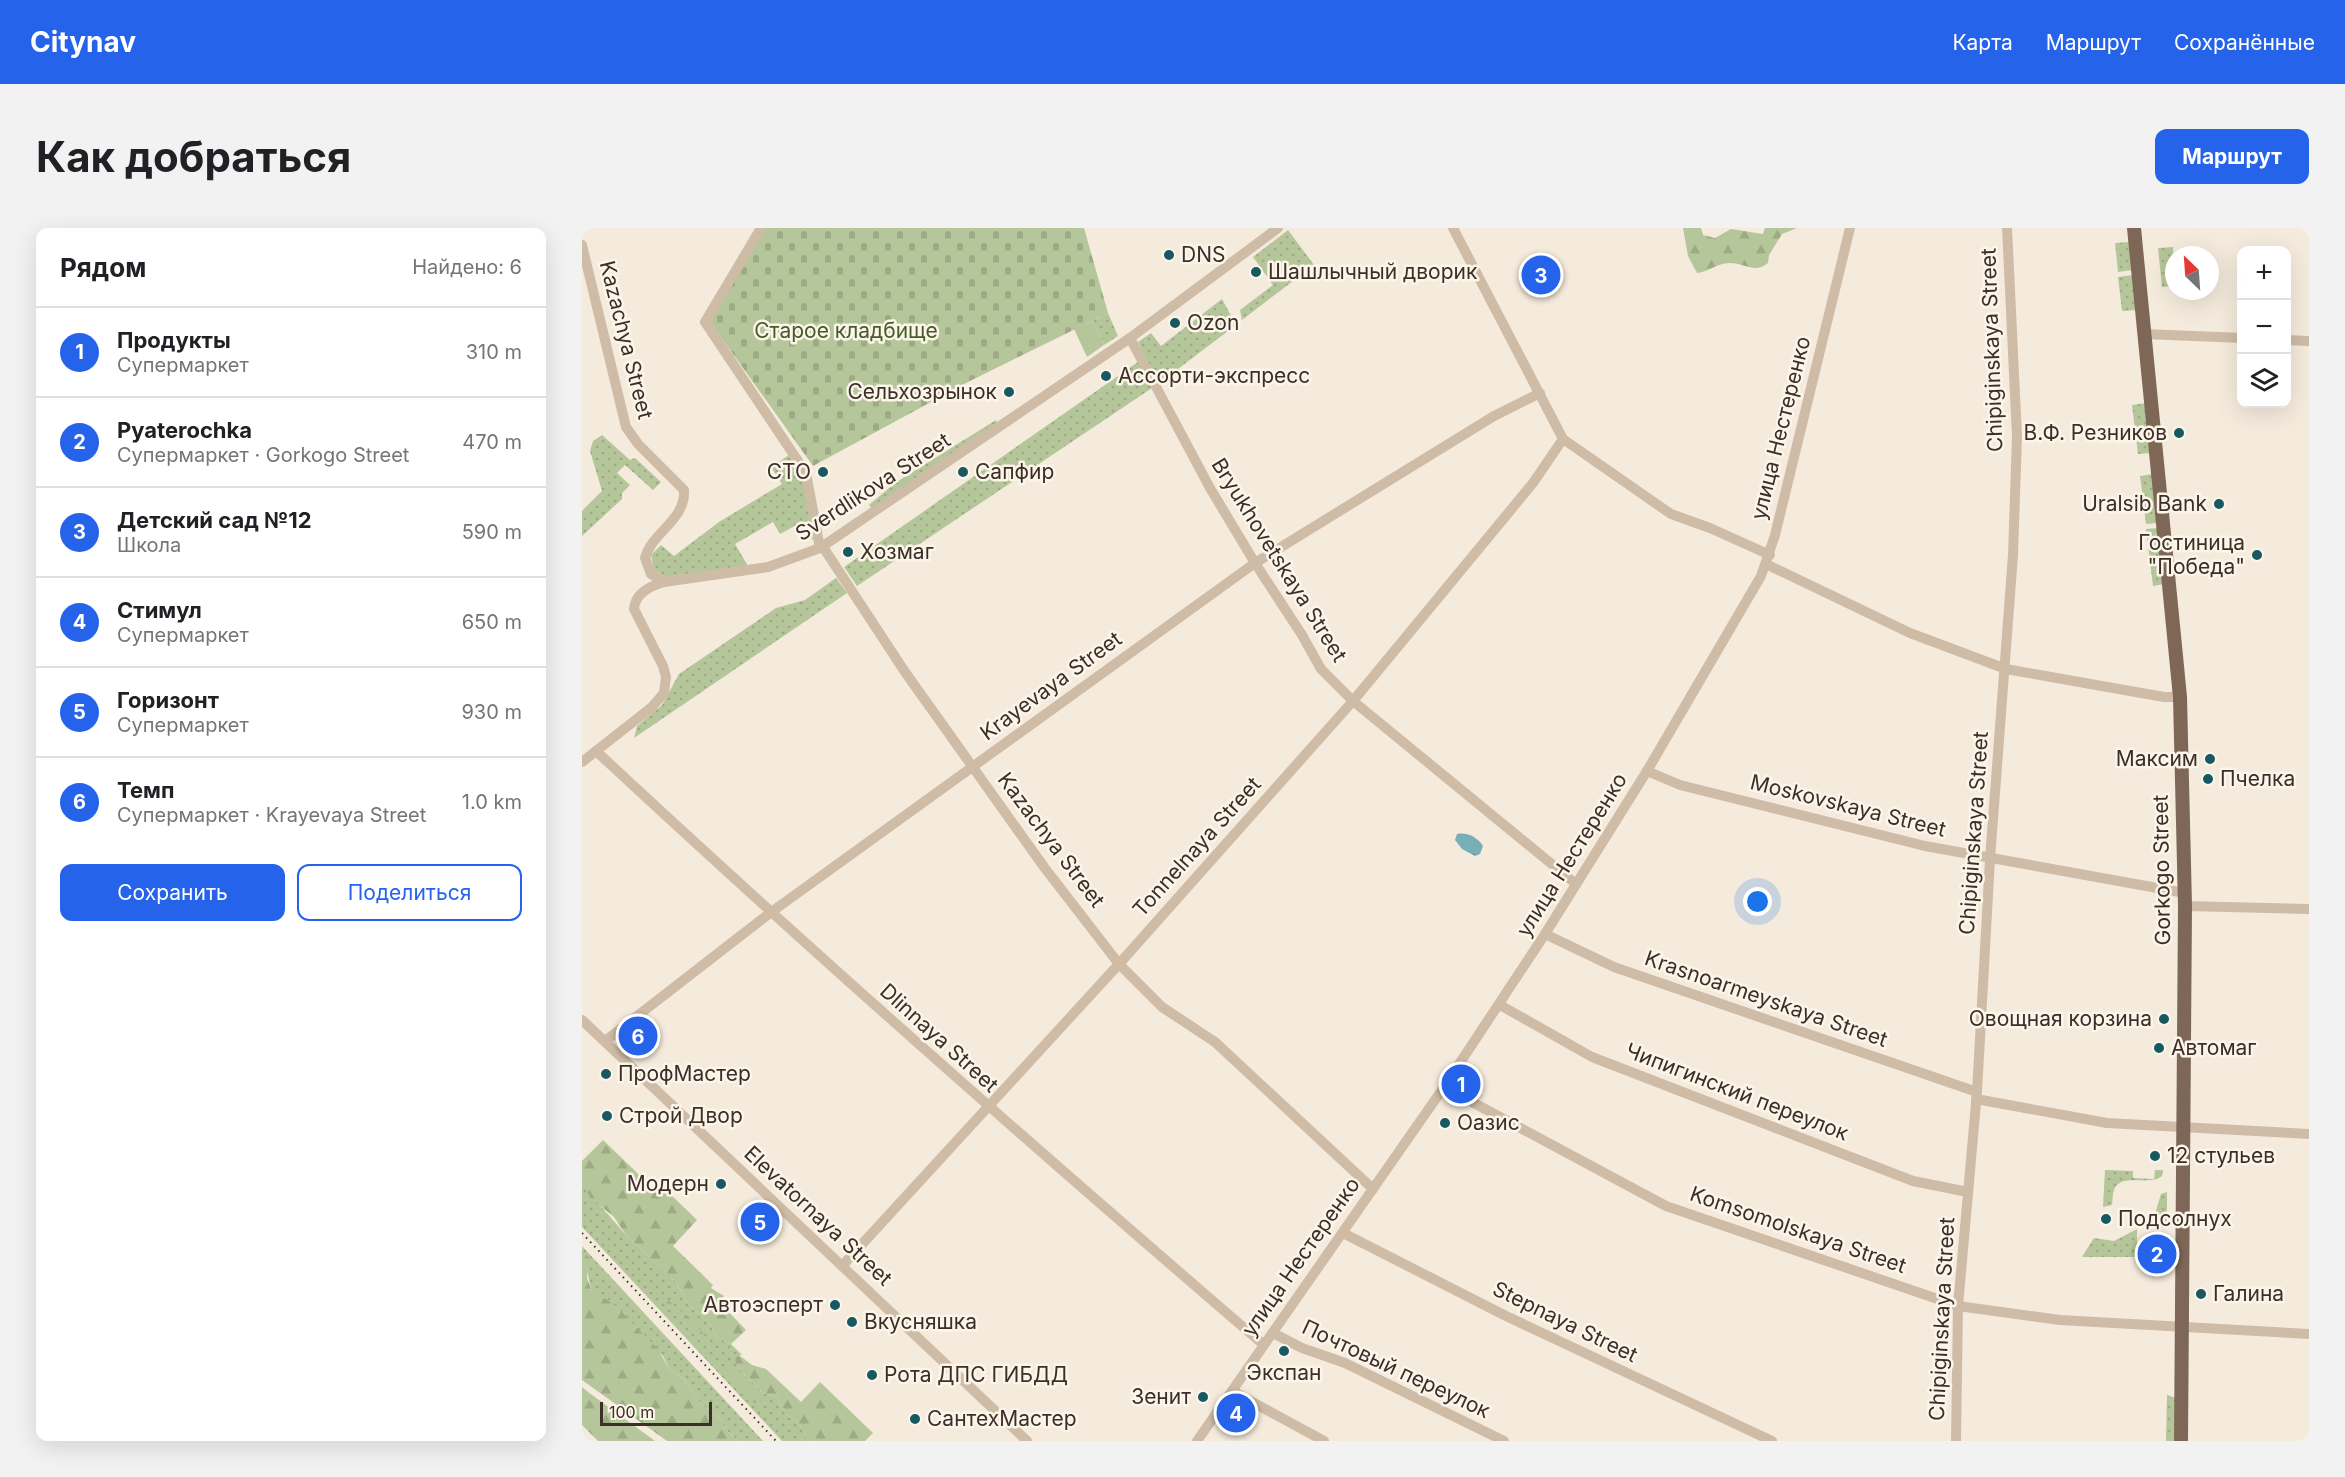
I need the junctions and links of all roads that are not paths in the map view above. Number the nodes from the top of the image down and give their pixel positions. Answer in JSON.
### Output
{"nodes":[{"id":1,"x":761,"y":228,"type":"edge"},
{"id":2,"x":1278,"y":228,"type":"edge"},
{"id":3,"x":1453,"y":228,"type":"edge"},
{"id":4,"x":1850,"y":228,"type":"edge"},
{"id":5,"x":2007,"y":228,"type":"edge"},
{"id":6,"x":2134,"y":228,"type":"edge"},
{"id":7,"x":582,"y":245,"type":"edge"},
{"id":8,"x":2144,"y":334,"type":"junction"},
{"id":9,"x":1130,"y":338,"type":"junction"},
{"id":10,"x":2237,"y":338,"type":"edge"},
{"id":11,"x":2291,"y":340,"type":"edge"},
{"id":12,"x":2309,"y":341,"type":"edge"},
{"id":13,"x":1540,"y":393,"type":"junction"},
{"id":14,"x":1563,"y":440,"type":"junction"},
{"id":15,"x":821,"y":547,"type":"junction"},
{"id":16,"x":1768,"y":559,"type":"junction"},
{"id":17,"x":1255,"y":563,"type":"junction"},
{"id":18,"x":664,"y":582,"type":"junction"},
{"id":19,"x":2006,"y":669,"type":"junction"},
{"id":20,"x":2180,"y":697,"type":"junction"},
{"id":21,"x":1353,"y":701,"type":"junction"},
{"id":22,"x":596,"y":751,"type":"junction"},
{"id":23,"x":582,"y":762,"type":"edge"},
{"id":24,"x":972,"y":767,"type":"junction"},
{"id":25,"x":1647,"y":771,"type":"junction"},
{"id":26,"x":1990,"y":859,"type":"junction"},
{"id":27,"x":1576,"y":884,"type":"junction"},
{"id":28,"x":2185,"y":899,"type":"junction"},
{"id":29,"x":2309,"y":909,"type":"edge"},
{"id":30,"x":770,"y":913,"type":"junction"},
{"id":31,"x":1545,"y":934,"type":"junction"},
{"id":32,"x":1119,"y":963,"type":"junction"},
{"id":33,"x":1500,"y":1005,"type":"junction"},
{"id":34,"x":582,"y":1020,"type":"edge"},
{"id":35,"x":605,"y":1041,"type":"junction"},
{"id":36,"x":1444,"y":1088,"type":"junction"},
{"id":37,"x":1976,"y":1095,"type":"junction"},
{"id":38,"x":988,"y":1108,"type":"junction"},
{"id":39,"x":2182,"y":1129,"type":"junction"},
{"id":40,"x":2309,"y":1134,"type":"edge"},
{"id":41,"x":1373,"y":1189,"type":"junction"},
{"id":42,"x":1968,"y":1192,"type":"junction"},
{"id":43,"x":1343,"y":1233,"type":"junction"},
{"id":44,"x":842,"y":1266,"type":"junction"},
{"id":45,"x":1958,"y":1306,"type":"junction"},
{"id":46,"x":2182,"y":1328,"type":"junction"},
{"id":47,"x":1273,"y":1333,"type":"junction"},
{"id":48,"x":2309,"y":1334,"type":"edge"},
{"id":49,"x":1264,"y":1345,"type":"junction"},
{"id":50,"x":1232,"y":1391,"type":"junction"},
{"id":51,"x":1027,"y":1441,"type":"edge"},
{"id":52,"x":1197,"y":1441,"type":"edge"},
{"id":53,"x":1324,"y":1441,"type":"edge"},
{"id":54,"x":1504,"y":1441,"type":"edge"},
{"id":55,"x":1772,"y":1441,"type":"edge"},
{"id":56,"x":1956,"y":1441,"type":"edge"},
{"id":57,"x":2181,"y":1441,"type":"edge"}],
"edges":[{"from":1,"to":15,"type":"street"},
{"from":2,"to":9,"type":"street","name":"Sverdlikova Street"},
{"from":3,"to":13,"type":"street"},
{"from":4,"to":16,"type":"street","name":"улица Нестеренко"},
{"from":5,"to":19,"type":"street","name":"Chipiginskaya Street"},
{"from":6,"to":8,"type":"main road","name":"Gorkogo Street"},
{"from":7,"to":18,"type":"street","name":"Kazachya Street"},
{"from":8,"to":10,"type":"street"},
{"from":8,"to":20,"type":"main road","name":"Gorkogo Street"},
{"from":9,"to":15,"type":"street","name":"Sverdlikova Street"},
{"from":9,"to":17,"type":"street","name":"Bryukhovetskaya Street"},
{"from":11,"to":12,"type":"street"},
{"from":13,"to":14,"type":"street"},
{"from":13,"to":17,"type":"street","name":"Krayevaya Street"},
{"from":14,"to":16,"type":"street"},
{"from":14,"to":21,"type":"street","name":"Tonnelnaya Street"},
{"from":15,"to":18,"type":"street","name":"Sverdlikova Street"},
{"from":15,"to":24,"type":"street","name":"Kazachya Street"},
{"from":16,"to":19,"type":"street"},
{"from":16,"to":25,"type":"street","name":"улица Нестеренко"},
{"from":17,"to":21,"type":"street","name":"Bryukhovetskaya Street"},
{"from":17,"to":24,"type":"street","name":"Krayevaya Street"},
{"from":18,"to":22,"type":"street","name":"Sverdlikova Street"},
{"from":19,"to":20,"type":"street"},
{"from":19,"to":26,"type":"street","name":"Chipiginskaya Street"},
{"from":20,"to":28,"type":"main road","name":"Gorkogo Street"},
{"from":21,"to":27,"type":"street","name":"Bryukhovetskaya Street"},
{"from":21,"to":32,"type":"street","name":"Tonnelnaya Street"},
{"from":22,"to":23,"type":"street","name":"Sverdlikova Street"},
{"from":22,"to":30,"type":"street","name":"Dlinnaya Street"},
{"from":24,"to":30,"type":"street","name":"Krayevaya Street"},
{"from":24,"to":32,"type":"street","name":"Kazachya Street"},
{"from":25,"to":26,"type":"street","name":"Moskovskaya Street"},
{"from":25,"to":27,"type":"street","name":"улица Нестеренко"},
{"from":26,"to":28,"type":"street","name":"Moskovskaya Street"},
{"from":26,"to":37,"type":"street","name":"Chipiginskaya Street"},
{"from":27,"to":31,"type":"street","name":"улица Нестеренко"},
{"from":28,"to":29,"type":"street","name":"Moskovskaya Street"},
{"from":28,"to":39,"type":"main road","name":"Gorkogo Street"},
{"from":30,"to":35,"type":"street","name":"Krayevaya Street"},
{"from":30,"to":38,"type":"street","name":"Dlinnaya Street"},
{"from":31,"to":33,"type":"street","name":"улица Нестеренко"},
{"from":31,"to":37,"type":"street","name":"Krasnoarmeyskaya Street"},
{"from":32,"to":38,"type":"street","name":"Tonnelnaya Street"},
{"from":32,"to":41,"type":"street","name":"Kazachya Street"},
{"from":33,"to":36,"type":"street","name":"улица Нестеренко"},
{"from":33,"to":42,"type":"street","name":"Чипигинский переулок"},
{"from":34,"to":35,"type":"street","name":"Elevatornaya Street"},
{"from":35,"to":44,"type":"street","name":"Elevatornaya Street"},
{"from":36,"to":41,"type":"street","name":"улица Нестеренко"},
{"from":36,"to":45,"type":"street","name":"Komsomolskaya Street"},
{"from":37,"to":39,"type":"street","name":"Krasnoarmeyskaya Street"},
{"from":37,"to":42,"type":"street","name":"Chipiginskaya Street"},
{"from":38,"to":44,"type":"street","name":"Tonnelnaya Street"},
{"from":38,"to":49,"type":"street","name":"Dlinnaya Street"},
{"from":39,"to":40,"type":"street","name":"Krasnoarmeyskaya Street"},
{"from":39,"to":46,"type":"main road","name":"Gorkogo Street"},
{"from":41,"to":43,"type":"street","name":"улица Нестеренко"},
{"from":42,"to":45,"type":"street","name":"Chipiginskaya Street"},
{"from":43,"to":47,"type":"street","name":"улица Нестеренко"},
{"from":43,"to":55,"type":"street","name":"Stepnaya Street"},
{"from":44,"to":51,"type":"street","name":"Elevatornaya Street"},
{"from":45,"to":46,"type":"street","name":"Komsomolskaya Street"},
{"from":45,"to":56,"type":"street","name":"Chipiginskaya Street"},
{"from":46,"to":48,"type":"street","name":"Komsomolskaya Street"},
{"from":46,"to":57,"type":"main road","name":"Gorkogo Street"},
{"from":47,"to":49,"type":"street","name":"улица Нестеренко"},
{"from":47,"to":54,"type":"street","name":"Почтовый переулок"},
{"from":49,"to":50,"type":"street","name":"улица Нестеренко"},
{"from":50,"to":52,"type":"street","name":"улица Нестеренко"},
{"from":50,"to":53,"type":"street"}]}
